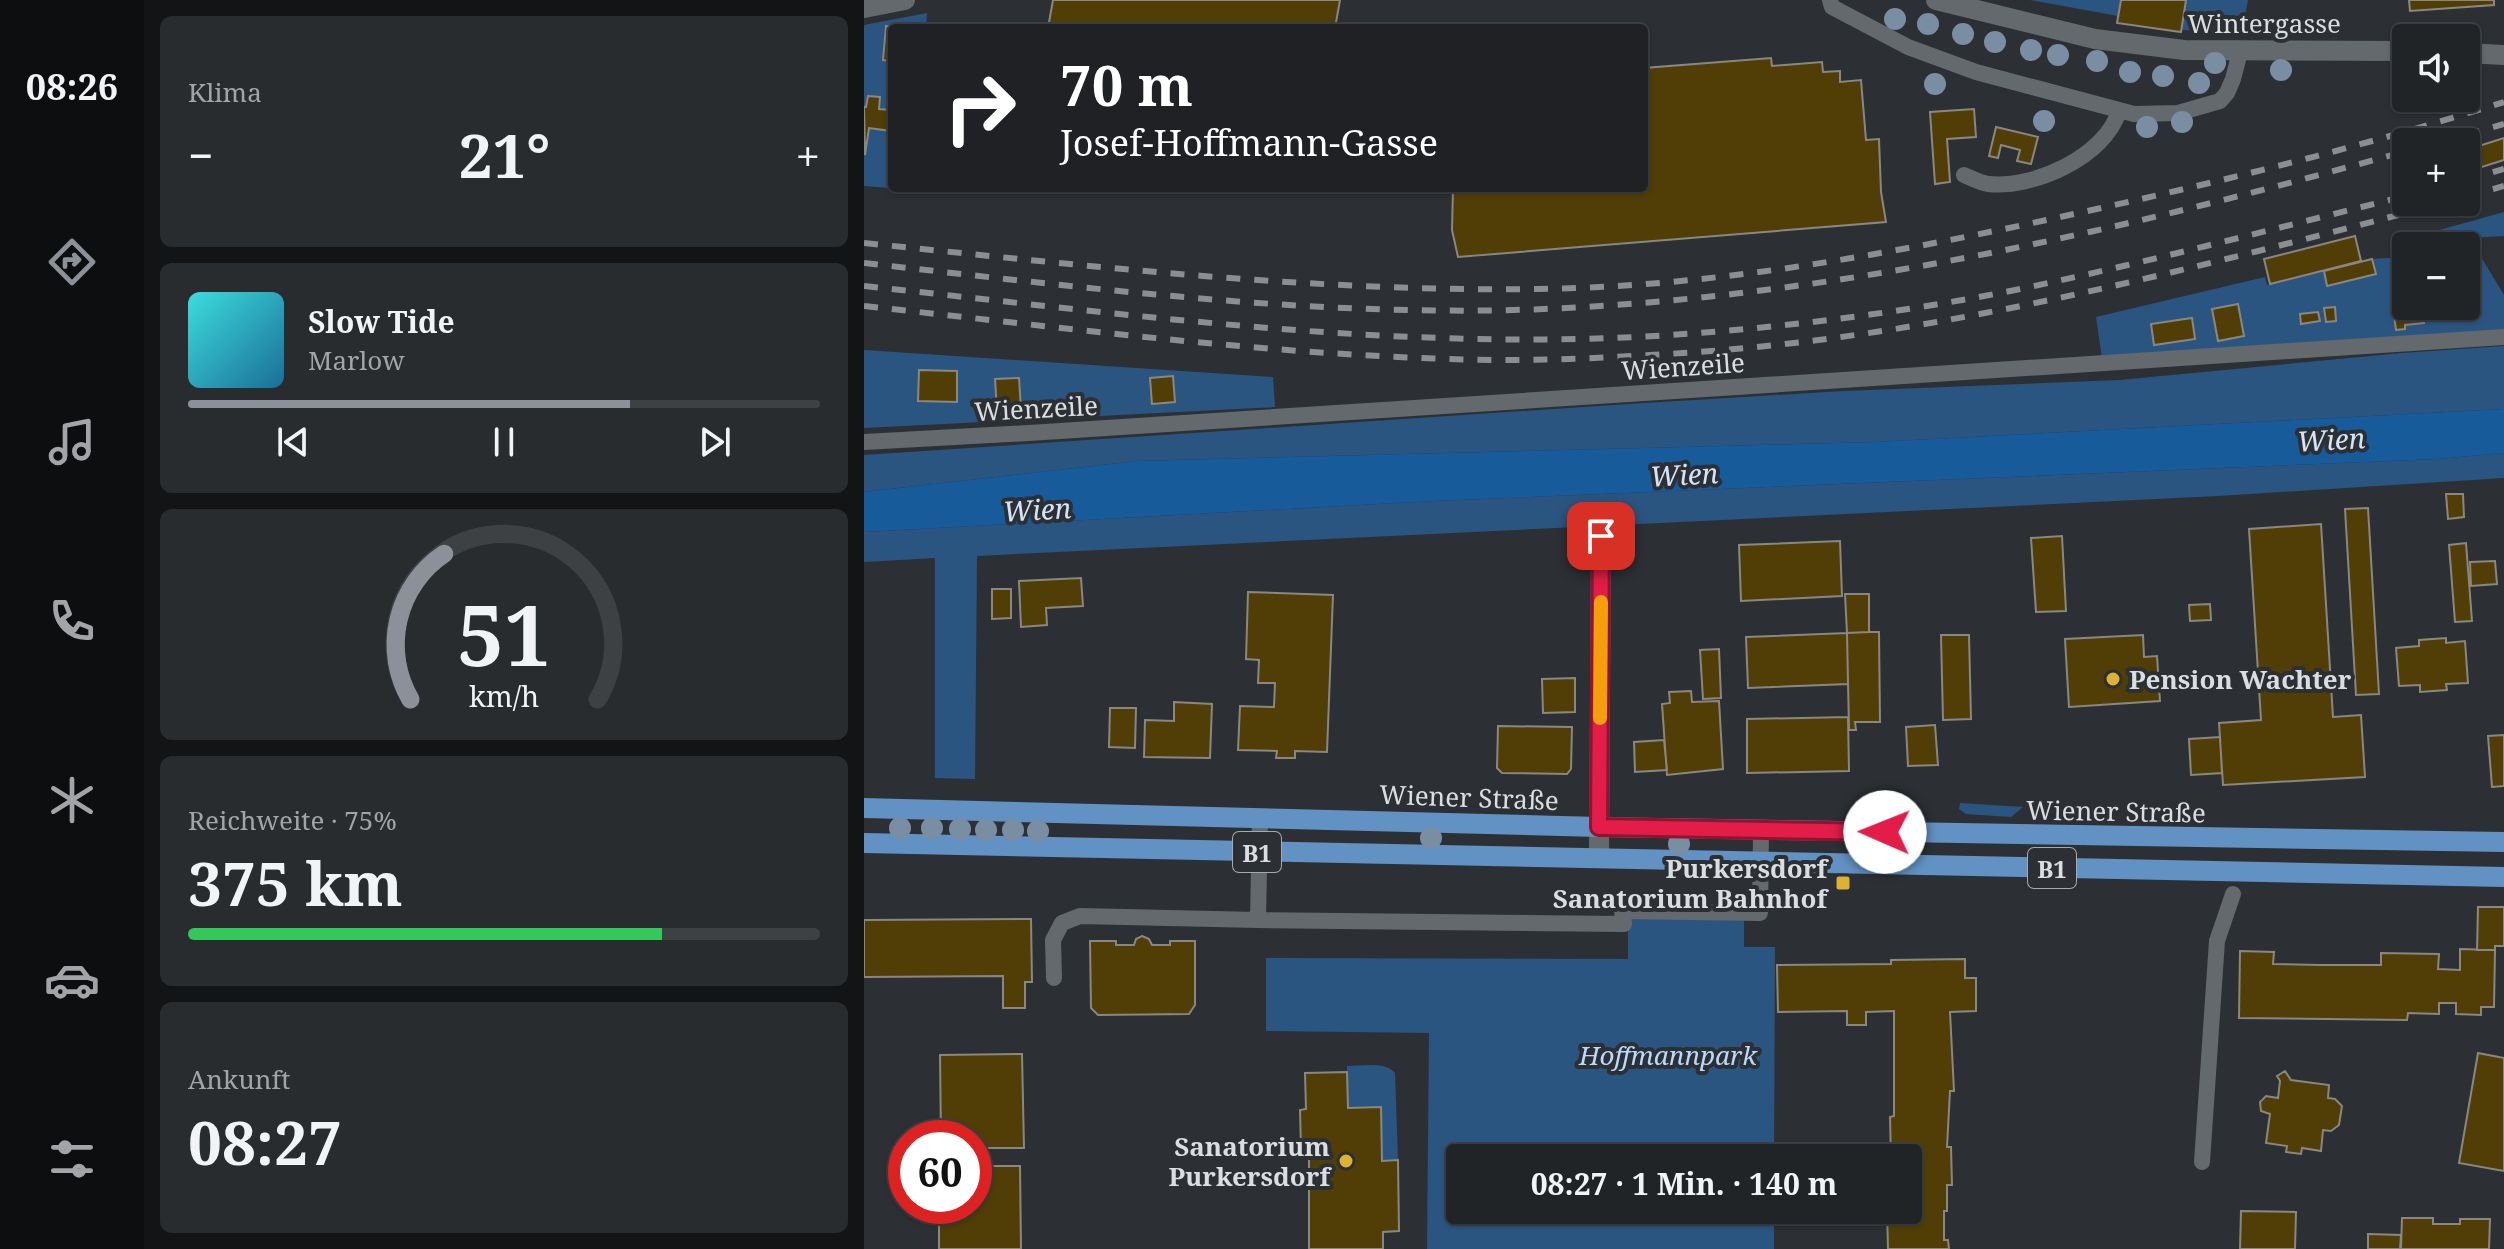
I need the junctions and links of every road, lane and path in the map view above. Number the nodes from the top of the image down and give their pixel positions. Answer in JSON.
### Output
{"nodes":[{"id":1,"x":905,"y":0,"type":"edge"},
{"id":2,"x":1830,"y":0,"type":"edge"},
{"id":3,"x":1936,"y":0,"type":"edge"},
{"id":4,"x":864,"y":8,"type":"edge"},
{"id":5,"x":2392,"y":51,"type":"edge"},
{"id":6,"x":2240,"y":52,"type":"junction"},
{"id":7,"x":2480,"y":54,"type":"edge"},
{"id":8,"x":2504,"y":55,"type":"edge"},
{"id":9,"x":2119,"y":111,"type":"junction"},
{"id":10,"x":1964,"y":175,"type":"dead end"},
{"id":11,"x":2504,"y":337,"type":"edge"},
{"id":12,"x":864,"y":442,"type":"edge"},
{"id":13,"x":1601,"y":536,"type":"dead end"},
{"id":14,"x":864,"y":808,"type":"edge"},
{"id":15,"x":1260,"y":818,"type":"junction"},
{"id":16,"x":1599,"y":827,"type":"junction"},
{"id":17,"x":1761,"y":830,"type":"junction"},
{"id":18,"x":2504,"y":842,"type":"edge"},
{"id":19,"x":864,"y":843,"type":"edge"},
{"id":20,"x":1259,"y":852,"type":"junction"},
{"id":21,"x":1599,"y":858,"type":"junction"},
{"id":22,"x":1760,"y":862,"type":"junction"},
{"id":23,"x":2504,"y":877,"type":"edge"},
{"id":24,"x":2233,"y":894,"type":"dead end"},
{"id":25,"x":1258,"y":920,"type":"junction"},
{"id":26,"x":1054,"y":978,"type":"dead end"},
{"id":27,"x":2202,"y":1162,"type":"dead end"}],
"edges":[{"from":1,"to":4,"type":"street"},
{"from":2,"to":9,"type":"lane"},
{"from":3,"to":6,"type":"street","name":"Wintergasse"},
{"from":5,"to":6,"type":"street","name":"Wintergasse"},
{"from":6,"to":9,"type":"lane"},
{"from":7,"to":8,"type":"street"},
{"from":9,"to":10,"type":"lane"},
{"from":11,"to":12,"type":"lane","name":"Wienzeile"},
{"from":13,"to":16,"type":"street"},
{"from":14,"to":15,"type":"main road","name":"Wiener Straße","number":"B1"},
{"from":15,"to":16,"type":"main road","name":"Wiener Straße","number":"B1"},
{"from":15,"to":20,"type":"lane"},
{"from":16,"to":17,"type":"main road","name":"Wiener Straße","number":"B1"},
{"from":16,"to":21,"type":"street"},
{"from":17,"to":18,"type":"main road","name":"Wiener Straße","number":"B1"},
{"from":17,"to":22,"type":"lane"},
{"from":19,"to":20,"type":"main road","number":"B1"},
{"from":20,"to":21,"type":"main road","number":"B1"},
{"from":20,"to":25,"type":"lane"},
{"from":21,"to":22,"type":"main road","number":"B1"},
{"from":22,"to":23,"type":"main road","number":"B1"},
{"from":22,"to":25,"type":"lane"},
{"from":24,"to":27,"type":"lane"},
{"from":25,"to":26,"type":"lane"}]}
